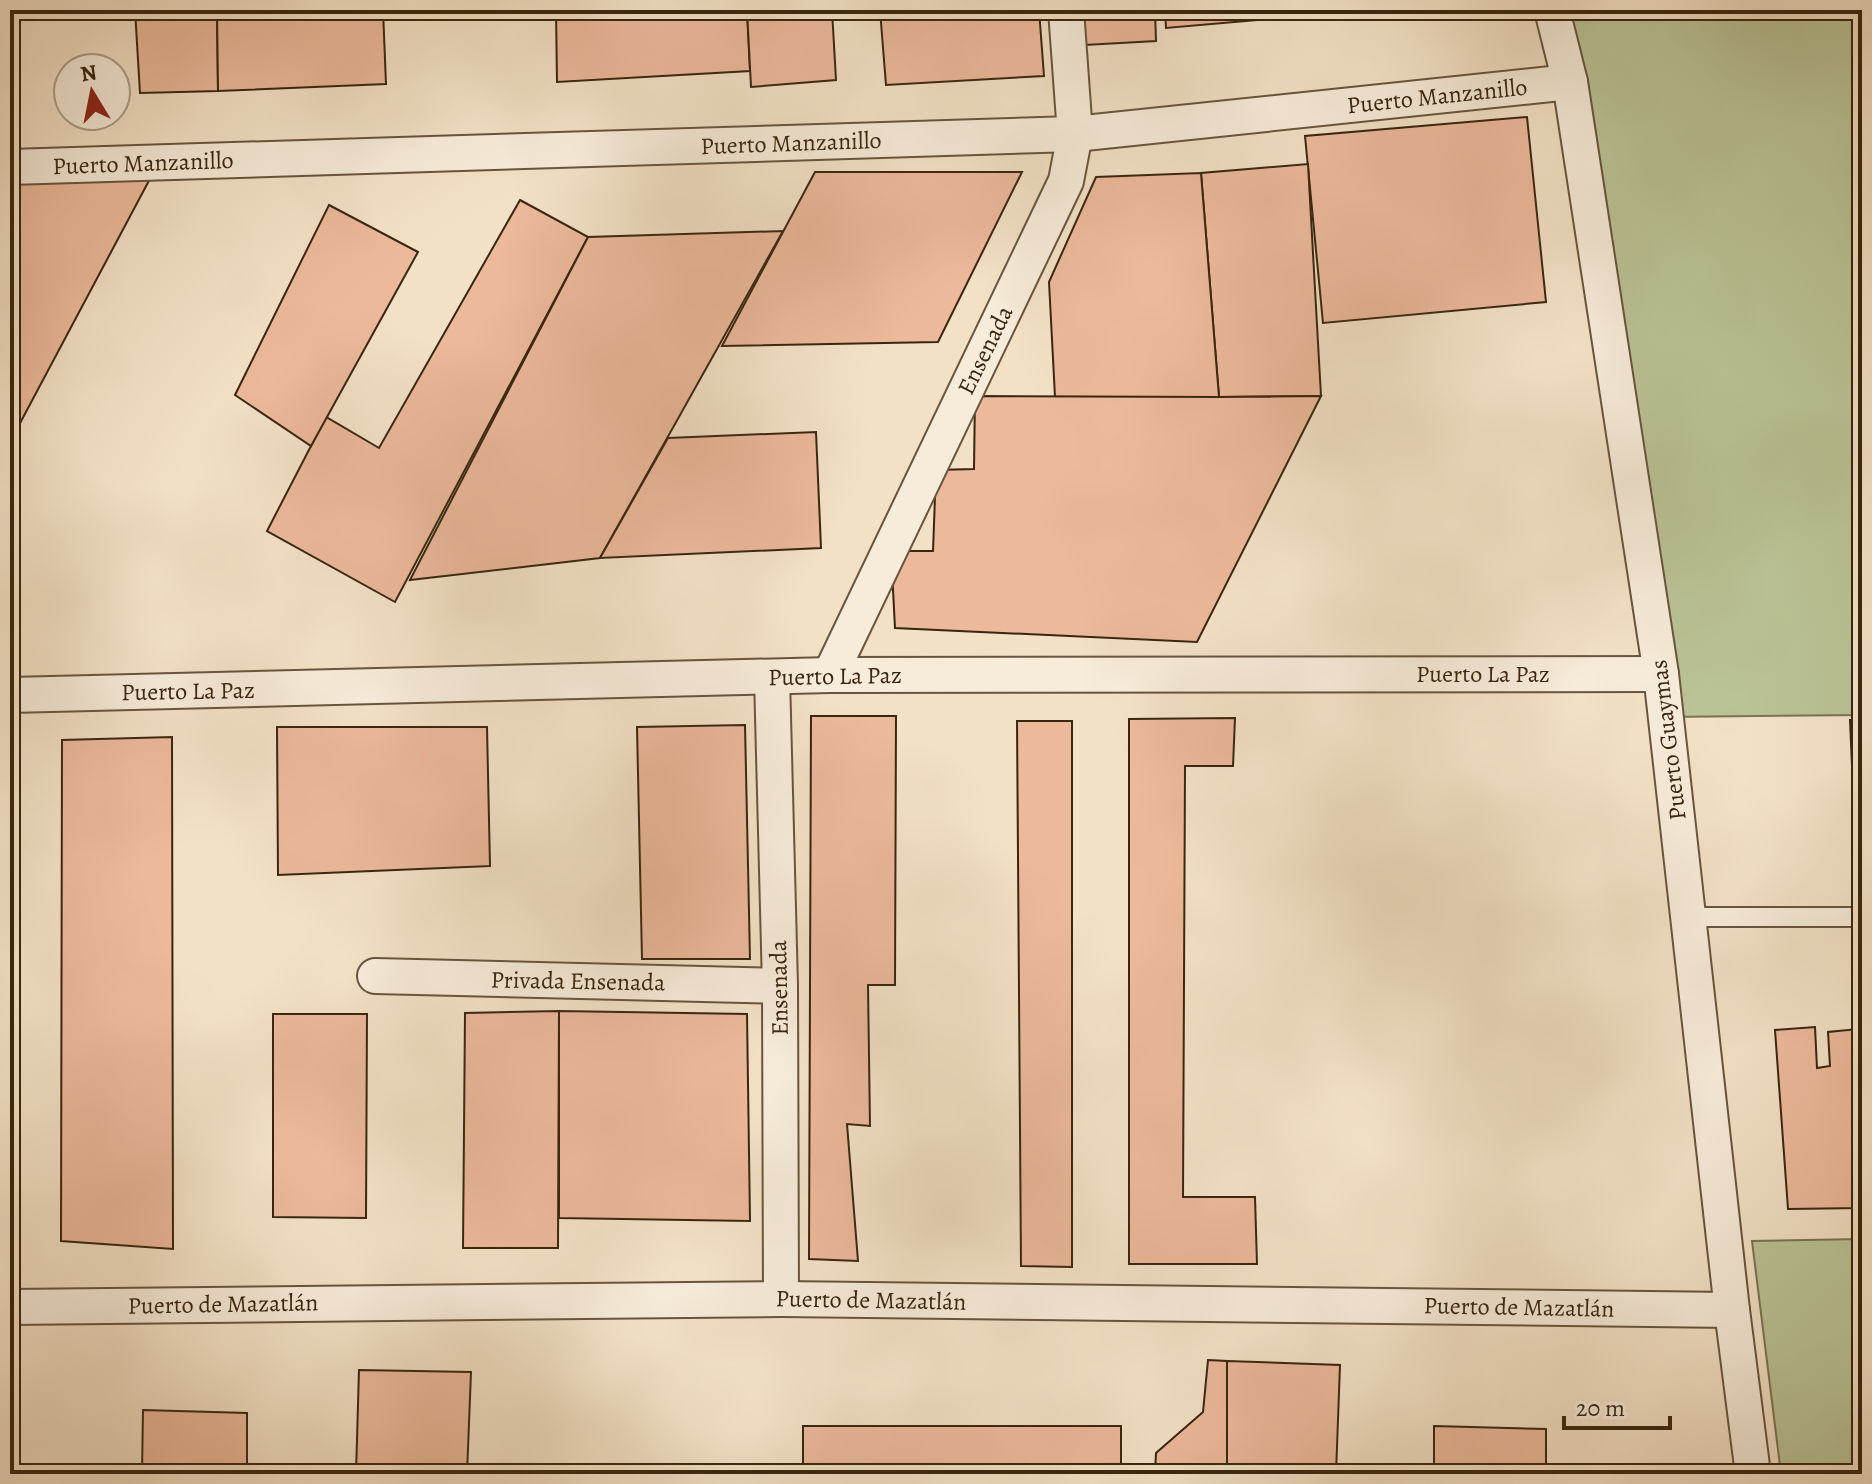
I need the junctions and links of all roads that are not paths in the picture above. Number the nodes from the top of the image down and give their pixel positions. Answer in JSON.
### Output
{"nodes":[{"id":1,"x":1066,"y":10,"type":"edge"},
{"id":2,"x":1552,"y":10,"type":"edge"},
{"id":3,"x":1570,"y":82,"type":"junction"},
{"id":4,"x":1075,"y":134,"type":"junction"},
{"id":5,"x":10,"y":167,"type":"edge"},
{"id":6,"x":1661,"y":674,"type":"junction"},
{"id":7,"x":830,"y":675,"type":"junction"},
{"id":8,"x":772,"y":677,"type":"junction"},
{"id":9,"x":10,"y":695,"type":"edge"},
{"id":10,"x":1688,"y":917,"type":"junction"},
{"id":11,"x":1862,"y":917,"type":"edge"},
{"id":12,"x":375,"y":976,"type":"dead end"},
{"id":13,"x":780,"y":986,"type":"junction"},
{"id":14,"x":781,"y":1299,"type":"junction"},
{"id":15,"x":10,"y":1307,"type":"edge"},
{"id":16,"x":1732,"y":1310,"type":"junction"},
{"id":17,"x":1753,"y":1474,"type":"edge"}],
"edges":[{"from":1,"to":4,"type":"street","name":"Ensenada"},
{"from":2,"to":3,"type":"street","name":"Puerto Guaymas"},
{"from":3,"to":4,"type":"street","name":"Puerto Manzanillo"},
{"from":3,"to":6,"type":"street","name":"Puerto Guaymas"},
{"from":4,"to":5,"type":"street","name":"Puerto Manzanillo"},
{"from":4,"to":7,"type":"street","name":"Ensenada"},
{"from":6,"to":7,"type":"street","name":"Puerto La Paz"},
{"from":6,"to":10,"type":"street","name":"Puerto Guaymas"},
{"from":7,"to":8,"type":"street","name":"Puerto La Paz"},
{"from":8,"to":9,"type":"street","name":"Puerto La Paz"},
{"from":8,"to":13,"type":"street","name":"Ensenada"},
{"from":10,"to":11,"type":"lane"},
{"from":10,"to":16,"type":"street","name":"Puerto Guaymas"},
{"from":12,"to":13,"type":"street","name":"Privada Ensenada"},
{"from":13,"to":14,"type":"street","name":"Ensenada"},
{"from":14,"to":15,"type":"street","name":"Puerto de Mazatlán"},
{"from":14,"to":16,"type":"street","name":"Puerto de Mazatlán"},
{"from":16,"to":17,"type":"street","name":"Puerto Guaymas"}]}
